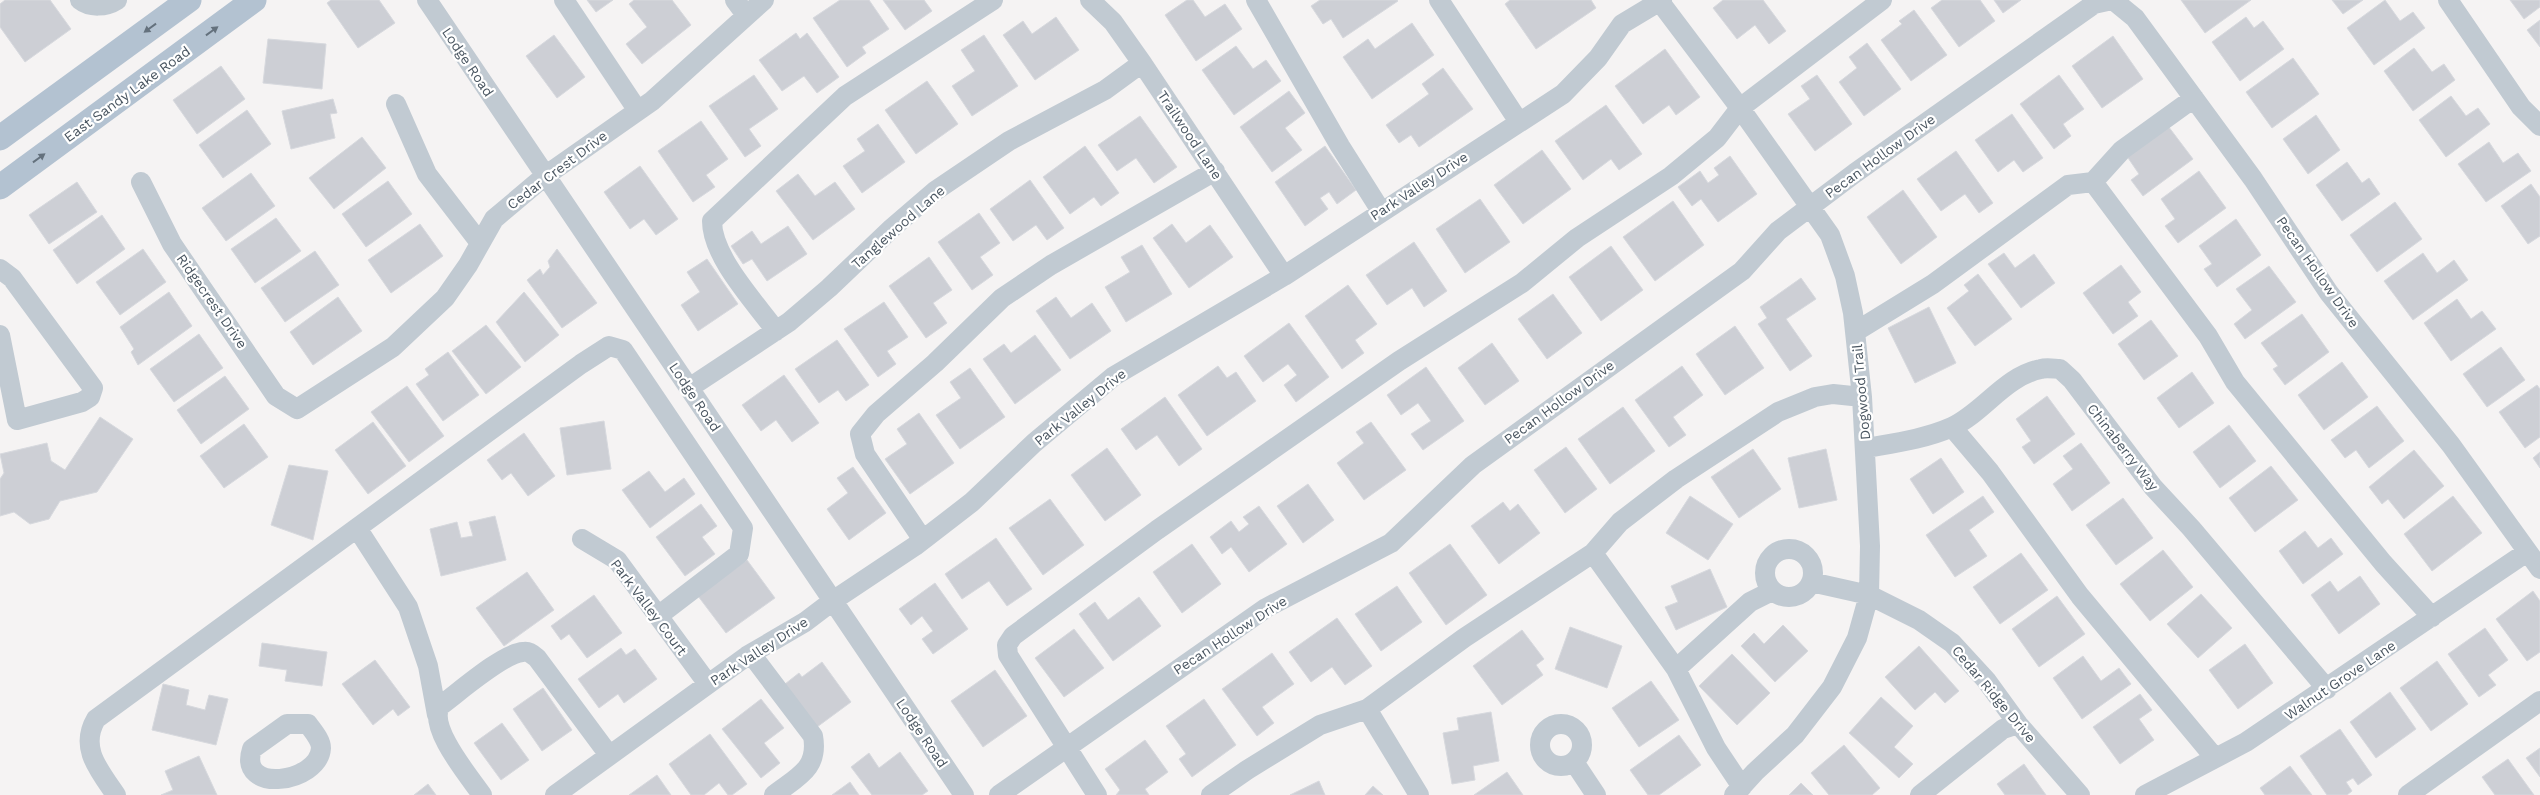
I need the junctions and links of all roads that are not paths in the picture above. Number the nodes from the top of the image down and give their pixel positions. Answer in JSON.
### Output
{"nodes":[{"id":1,"x":80,"y":0,"type":"edge"},
{"id":2,"x":117,"y":0,"type":"edge"},
{"id":3,"x":189,"y":0,"type":"edge"},
{"id":4,"x":254,"y":0,"type":"edge"},
{"id":5,"x":427,"y":0,"type":"edge"},
{"id":6,"x":564,"y":0,"type":"edge"},
{"id":7,"x":764,"y":0,"type":"edge"},
{"id":8,"x":993,"y":0,"type":"edge"},
{"id":9,"x":1090,"y":0,"type":"edge"},
{"id":10,"x":1256,"y":0,"type":"edge"},
{"id":11,"x":1439,"y":0,"type":"edge"},
{"id":12,"x":1882,"y":0,"type":"edge"},
{"id":13,"x":2113,"y":0,"type":"edge"},
{"id":14,"x":2448,"y":0,"type":"edge"},
{"id":15,"x":1661,"y":1,"type":"edge"},
{"id":16,"x":740,"y":7,"type":"edge"},
{"id":17,"x":1142,"y":63,"type":"junction"},
{"id":18,"x":2194,"y":98,"type":"junction"},
{"id":19,"x":396,"y":104,"type":"dead end"},
{"id":20,"x":1740,"y":108,"type":"junction"},
{"id":21,"x":638,"y":111,"type":"junction"},
{"id":22,"x":1519,"y":122,"type":"junction"},
{"id":23,"x":2540,"y":126,"type":"edge"},
{"id":24,"x":0,"y":138,"type":"edge"},
{"id":25,"x":1215,"y":172,"type":"junction"},
{"id":26,"x":545,"y":176,"type":"junction"},
{"id":27,"x":141,"y":182,"type":"dead end"},
{"id":28,"x":2093,"y":182,"type":"junction"},
{"id":29,"x":0,"y":187,"type":"edge"},
{"id":30,"x":1810,"y":207,"type":"junction"},
{"id":31,"x":1381,"y":211,"type":"junction"},
{"id":32,"x":480,"y":244,"type":"junction"},
{"id":33,"x":0,"y":269,"type":"edge"},
{"id":34,"x":1284,"y":276,"type":"junction"},
{"id":35,"x":776,"y":331,"type":"junction"},
{"id":36,"x":1855,"y":332,"type":"junction"},
{"id":37,"x":0,"y":335,"type":"edge"},
{"id":38,"x":689,"y":388,"type":"junction"},
{"id":39,"x":1862,"y":398,"type":"junction"},
{"id":40,"x":297,"y":409,"type":"joint"},
{"id":41,"x":9,"y":422,"type":"edge"},
{"id":42,"x":1952,"y":427,"type":"junction"},
{"id":43,"x":1866,"y":448,"type":"junction"},
{"id":44,"x":357,"y":528,"type":"junction"},
{"id":45,"x":582,"y":540,"type":"dead end"},
{"id":46,"x":923,"y":540,"type":"junction"},
{"id":47,"x":2527,"y":552,"type":"junction"},
{"id":48,"x":1593,"y":553,"type":"junction"},
{"id":49,"x":2540,"y":569,"type":"edge"},
{"id":50,"x":1811,"y":582,"type":"junction"},
{"id":51,"x":1772,"y":591,"type":"junction"},
{"id":52,"x":1869,"y":595,"type":"junction"},
{"id":53,"x":834,"y":600,"type":"junction"},
{"id":54,"x":658,"y":616,"type":"junction"},
{"id":55,"x":2432,"y":617,"type":"junction"},
{"id":56,"x":751,"y":654,"type":"junction"},
{"id":57,"x":1676,"y":669,"type":"junction"},
{"id":58,"x":708,"y":684,"type":"junction"},
{"id":59,"x":2327,"y":689,"type":"junction"},
{"id":60,"x":2540,"y":701,"type":"edge"},
{"id":61,"x":1367,"y":709,"type":"junction"},
{"id":62,"x":437,"y":716,"type":"junction"},
{"id":63,"x":2018,"y":724,"type":"junction"},
{"id":64,"x":1065,"y":748,"type":"junction"},
{"id":65,"x":609,"y":756,"type":"junction"},
{"id":66,"x":2215,"y":758,"type":"junction"},
{"id":67,"x":1574,"y":762,"type":"dead end"},
{"id":68,"x":1738,"y":791,"type":"edge"},
{"id":69,"x":116,"y":795,"type":"edge"},
{"id":70,"x":482,"y":795,"type":"edge"},
{"id":71,"x":555,"y":795,"type":"edge"},
{"id":72,"x":774,"y":795,"type":"edge"},
{"id":73,"x":964,"y":795,"type":"edge"},
{"id":74,"x":999,"y":795,"type":"edge"},
{"id":75,"x":1097,"y":795,"type":"edge"},
{"id":76,"x":1211,"y":795,"type":"edge"},
{"id":77,"x":1418,"y":795,"type":"edge"},
{"id":78,"x":1596,"y":795,"type":"edge"},
{"id":79,"x":1920,"y":795,"type":"edge"},
{"id":80,"x":2080,"y":795,"type":"edge"},
{"id":81,"x":2145,"y":795,"type":"edge"},
{"id":82,"x":2408,"y":795,"type":"edge"}],
"edges":[{"from":1,"to":2,"type":"street"},
{"from":3,"to":24,"type":"main road","one_way":true},
{"from":29,"to":4,"type":"main road","name":"East Sandy Lake Road","one_way":true},
{"from":5,"to":26,"type":"street","name":"Lodge Road"},
{"from":6,"to":21,"type":"street"},
{"from":7,"to":16,"type":"street","name":"Cedar Crest Drive"},
{"from":8,"to":35,"type":"street"},
{"from":9,"to":17,"type":"street","name":"Trailwood Lane"},
{"from":10,"to":31,"type":"street"},
{"from":11,"to":22,"type":"street"},
{"from":12,"to":20,"type":"street"},
{"from":13,"to":18,"type":"street","name":"Pecan Hollow Drive"},
{"from":13,"to":30,"type":"street","name":"Pecan Hollow Drive"},
{"from":14,"to":23,"type":"street"},
{"from":15,"to":20,"type":"street","name":"Dogwood Trail"},
{"from":15,"to":22,"type":"street","name":"Park Valley Drive"},
{"from":16,"to":21,"type":"street","name":"Cedar Crest Drive"},
{"from":17,"to":25,"type":"street","name":"Trailwood Lane"},
{"from":17,"to":35,"type":"street","name":"Tanglewood Lane"},
{"from":18,"to":28,"type":"street"},
{"from":18,"to":47,"type":"street","name":"Pecan Hollow Drive"},
{"from":19,"to":32,"type":"street"},
{"from":20,"to":30,"type":"street","name":"Dogwood Trail"},
{"from":20,"to":64,"type":"street"},
{"from":21,"to":26,"type":"street","name":"Cedar Crest Drive"},
{"from":22,"to":31,"type":"street","name":"Park Valley Drive"},
{"from":25,"to":34,"type":"street","name":"Trailwood Lane"},
{"from":25,"to":46,"type":"street"},
{"from":26,"to":32,"type":"street","name":"Cedar Crest Drive"},
{"from":26,"to":38,"type":"street","name":"Lodge Road"},
{"from":27,"to":40,"type":"street","name":"Ridgecrest Drive"},
{"from":28,"to":36,"type":"street"},
{"from":28,"to":55,"type":"street"},
{"from":30,"to":36,"type":"street","name":"Dogwood Trail"},
{"from":30,"to":64,"type":"street","name":"Pecan Hollow Drive"},
{"from":31,"to":34,"type":"street","name":"Park Valley Drive"},
{"from":32,"to":40,"type":"street","name":"Cedar Crest Drive"},
{"from":33,"to":41,"type":"street"},
{"from":34,"to":46,"type":"street","name":"Park Valley Drive"},
{"from":35,"to":38,"type":"street","name":"Tanglewood Lane"},
{"from":36,"to":39,"type":"street","name":"Dogwood Trail"},
{"from":37,"to":41,"type":"street"},
{"from":38,"to":53,"type":"street","name":"Lodge Road"},
{"from":39,"to":43,"type":"street","name":"Dogwood Trail"},
{"from":39,"to":48,"type":"street"},
{"from":42,"to":43,"type":"street","name":"Chinaberry Way"},
{"from":42,"to":59,"type":"street","name":"Chinaberry Way"},
{"from":42,"to":66,"type":"street"},
{"from":43,"to":52,"type":"street","name":"Dogwood Trail"},
{"from":44,"to":54,"type":"street"},
{"from":44,"to":62,"type":"street"},
{"from":44,"to":69,"type":"street"},
{"from":45,"to":54,"type":"street","name":"Park Valley Court"},
{"from":46,"to":53,"type":"street","name":"Park Valley Drive"},
{"from":47,"to":49,"type":"street","name":"Pecan Hollow Drive"},
{"from":47,"to":55,"type":"street","name":"Walnut Grove Lane"},
{"from":48,"to":57,"type":"street"},
{"from":48,"to":61,"type":"street"},
{"from":50,"to":51,"type":"street"},
{"from":50,"to":51,"type":"street"},
{"from":50,"to":52,"type":"street","name":"Cedar Ridge Drive"},
{"from":51,"to":57,"type":"street"},
{"from":52,"to":63,"type":"street","name":"Cedar Ridge Drive"},
{"from":52,"to":68,"type":"street","name":"Dogwood Trail"},
{"from":53,"to":56,"type":"street","name":"Park Valley Drive"},
{"from":53,"to":73,"type":"street","name":"Lodge Road"},
{"from":54,"to":58,"type":"street","name":"Park Valley Court"},
{"from":55,"to":59,"type":"street","name":"Walnut Grove Lane"},
{"from":56,"to":58,"type":"street","name":"Park Valley Drive"},
{"from":56,"to":72,"type":"street"},
{"from":57,"to":68,"type":"street"},
{"from":58,"to":65,"type":"street","name":"Park Valley Drive"},
{"from":59,"to":66,"type":"street","name":"Walnut Grove Lane"},
{"from":60,"to":82,"type":"street"},
{"from":61,"to":76,"type":"street"},
{"from":61,"to":77,"type":"street"},
{"from":62,"to":65,"type":"street"},
{"from":62,"to":70,"type":"street"},
{"from":63,"to":79,"type":"street"},
{"from":63,"to":80,"type":"street","name":"Cedar Ridge Drive"},
{"from":64,"to":74,"type":"street","name":"Pecan Hollow Drive"},
{"from":64,"to":75,"type":"street"},
{"from":65,"to":71,"type":"street","name":"Park Valley Drive"},
{"from":66,"to":81,"type":"street","name":"Walnut Grove Lane"},
{"from":67,"to":78,"type":"street"}]}
